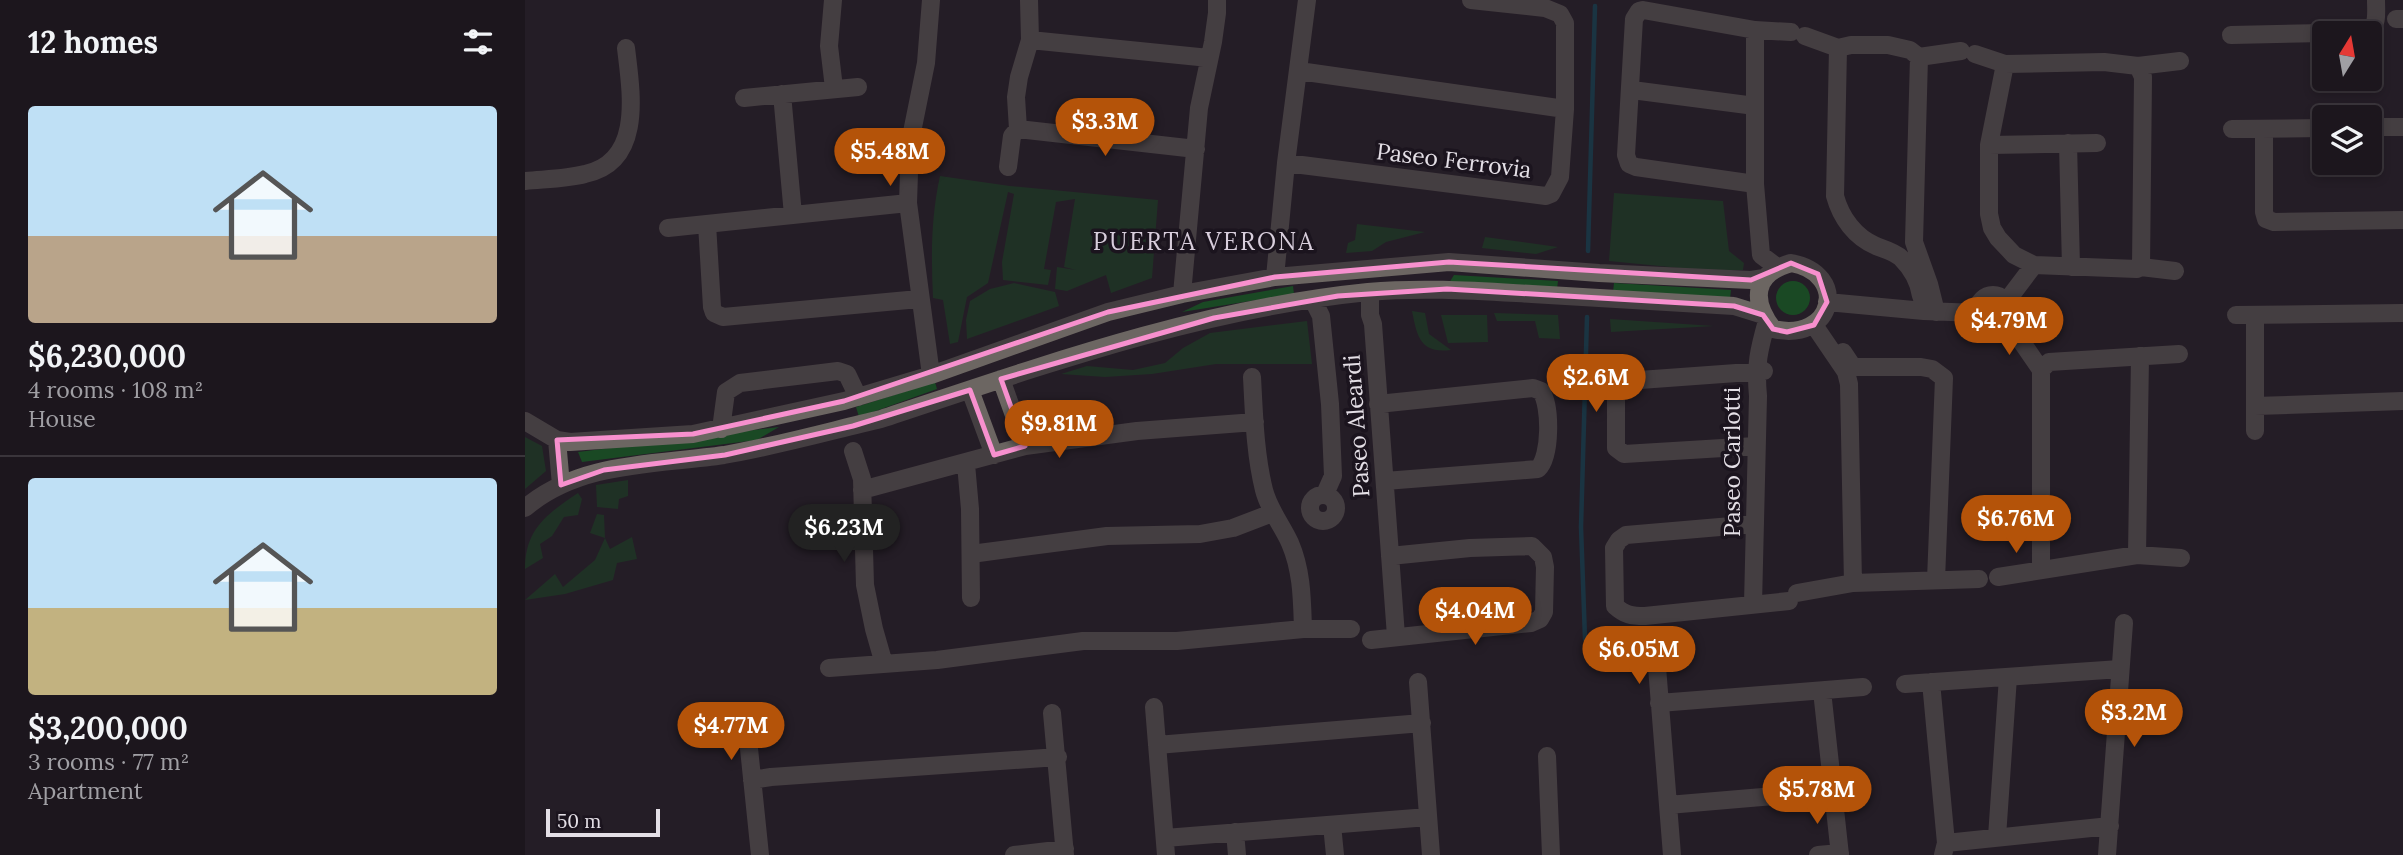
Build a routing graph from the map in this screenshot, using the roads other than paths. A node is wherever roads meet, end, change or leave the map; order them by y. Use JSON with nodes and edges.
{"nodes":[{"id":1,"x":833,"y":0,"type":"edge"},
{"id":2,"x":932,"y":0,"type":"edge"},
{"id":3,"x":1029,"y":0,"type":"edge"},
{"id":4,"x":1217,"y":0,"type":"edge"},
{"id":5,"x":1307,"y":0,"type":"edge"},
{"id":6,"x":1471,"y":0,"type":"edge"},
{"id":7,"x":2376,"y":0,"type":"edge"},
{"id":8,"x":2376,"y":21,"type":"edge"},
{"id":9,"x":1755,"y":30,"type":"junction"},
{"id":10,"x":2312,"y":33,"type":"edge"},
{"id":11,"x":2231,"y":35,"type":"dead end"},
{"id":12,"x":1030,"y":40,"type":"junction"},
{"id":13,"x":626,"y":48,"type":"dead end"},
{"id":14,"x":1838,"y":48,"type":"junction"},
{"id":15,"x":1919,"y":57,"type":"junction"},
{"id":16,"x":1209,"y":58,"type":"junction"},
{"id":17,"x":2180,"y":61,"type":"dead end"},
{"id":18,"x":2005,"y":64,"type":"junction"},
{"id":19,"x":2138,"y":66,"type":"junction"},
{"id":20,"x":1299,"y":71,"type":"junction"},
{"id":21,"x":834,"y":88,"type":"junction"},
{"id":22,"x":858,"y":88,"type":"dead end"},
{"id":23,"x":1632,"y":90,"type":"junction"},
{"id":24,"x":782,"y":94,"type":"junction"},
{"id":25,"x":744,"y":98,"type":"dead end"},
{"id":26,"x":1755,"y":106,"type":"junction"},
{"id":27,"x":1565,"y":109,"type":"junction"},
{"id":28,"x":2382,"y":127,"type":"edge"},
{"id":29,"x":2403,"y":127,"type":"edge"},
{"id":30,"x":2312,"y":128,"type":"edge"},
{"id":31,"x":1018,"y":129,"type":"junction"},
{"id":32,"x":2232,"y":129,"type":"dead end"},
{"id":33,"x":2264,"y":129,"type":"junction"},
{"id":34,"x":2068,"y":143,"type":"junction"},
{"id":35,"x":2097,"y":143,"type":"dead end"},
{"id":36,"x":1989,"y":145,"type":"junction"},
{"id":37,"x":1196,"y":149,"type":"junction"},
{"id":38,"x":1286,"y":163,"type":"junction"},
{"id":39,"x":1008,"y":167,"type":"dead end"},
{"id":40,"x":525,"y":181,"type":"edge"},
{"id":41,"x":1755,"y":184,"type":"junction"},
{"id":42,"x":908,"y":202,"type":"junction"},
{"id":43,"x":793,"y":215,"type":"junction"},
{"id":44,"x":2403,"y":220,"type":"edge"},
{"id":45,"x":707,"y":224,"type":"junction"},
{"id":46,"x":668,"y":228,"type":"dead end"},
{"id":47,"x":1914,"y":242,"type":"junction"},
{"id":48,"x":1900,"y":256,"type":"junction"},
{"id":49,"x":1448,"y":262,"type":"junction"},
{"id":50,"x":2029,"y":262,"type":"junction"},
{"id":51,"x":2071,"y":267,"type":"junction"},
{"id":52,"x":2141,"y":267,"type":"junction"},
{"id":53,"x":2175,"y":271,"type":"dead end"},
{"id":54,"x":1770,"y":273,"type":"junction"},
{"id":55,"x":1275,"y":277,"type":"junction"},
{"id":56,"x":1447,"y":289,"type":"junction"},
{"id":57,"x":1376,"y":292,"type":"junction"},
{"id":58,"x":1182,"y":294,"type":"junction"},
{"id":59,"x":919,"y":299,"type":"junction"},
{"id":60,"x":2002,"y":299,"type":"junction"},
{"id":61,"x":1313,"y":300,"type":"junction"},
{"id":62,"x":1930,"y":311,"type":"junction"},
{"id":63,"x":1108,"y":313,"type":"junction"},
{"id":64,"x":1978,"y":313,"type":"junction"},
{"id":65,"x":2403,"y":313,"type":"edge"},
{"id":66,"x":1821,"y":315,"type":"junction"},
{"id":67,"x":2236,"y":315,"type":"dead end"},
{"id":68,"x":2255,"y":315,"type":"junction"},
{"id":69,"x":1768,"y":322,"type":"junction"},
{"id":70,"x":2001,"y":323,"type":"junction"},
{"id":71,"x":1119,"y":341,"type":"junction"},
{"id":72,"x":2179,"y":354,"type":"dead end"},
{"id":73,"x":2140,"y":356,"type":"junction"},
{"id":74,"x":1849,"y":370,"type":"junction"},
{"id":75,"x":2041,"y":370,"type":"junction"},
{"id":76,"x":1760,"y":371,"type":"junction"},
{"id":77,"x":931,"y":375,"type":"junction"},
{"id":78,"x":1252,"y":377,"type":"dead end"},
{"id":79,"x":1000,"y":379,"type":"junction"},
{"id":80,"x":970,"y":390,"type":"junction"},
{"id":81,"x":851,"y":399,"type":"junction"},
{"id":82,"x":2403,"y":401,"type":"edge"},
{"id":83,"x":1383,"y":404,"type":"junction"},
{"id":84,"x":2255,"y":406,"type":"junction"},
{"id":85,"x":525,"y":421,"type":"edge"},
{"id":86,"x":1255,"y":422,"type":"junction"},
{"id":87,"x":853,"y":426,"type":"junction"},
{"id":88,"x":721,"y":429,"type":"junction"},
{"id":89,"x":2255,"y":431,"type":"dead end"},
{"id":90,"x":557,"y":440,"type":"junction"},
{"id":91,"x":1024,"y":446,"type":"junction"},
{"id":92,"x":1756,"y":446,"type":"junction"},
{"id":93,"x":853,"y":452,"type":"dead end"},
{"id":94,"x":994,"y":455,"type":"junction"},
{"id":95,"x":966,"y":464,"type":"junction"},
{"id":96,"x":1390,"y":481,"type":"junction"},
{"id":97,"x":561,"y":485,"type":"junction"},
{"id":98,"x":862,"y":490,"type":"junction"},
{"id":99,"x":1325,"y":494,"type":"dead end"},
{"id":100,"x":525,"y":508,"type":"edge"},
{"id":101,"x":1272,"y":513,"type":"junction"},
{"id":102,"x":1755,"y":524,"type":"junction"},
{"id":103,"x":971,"y":554,"type":"junction"},
{"id":104,"x":1394,"y":555,"type":"junction"},
{"id":105,"x":2137,"y":555,"type":"junction"},
{"id":106,"x":2181,"y":558,"type":"dead end"},
{"id":107,"x":2041,"y":570,"type":"junction"},
{"id":108,"x":1998,"y":577,"type":"dead end"},
{"id":109,"x":1979,"y":579,"type":"dead end"},
{"id":110,"x":1936,"y":580,"type":"junction"},
{"id":111,"x":1853,"y":583,"type":"junction"},
{"id":112,"x":971,"y":598,"type":"dead end"},
{"id":113,"x":1753,"y":604,"type":"junction"},
{"id":114,"x":2124,"y":623,"type":"dead end"},
{"id":115,"x":1303,"y":629,"type":"junction"},
{"id":116,"x":1351,"y":629,"type":"dead end"},
{"id":117,"x":1402,"y":635,"type":"junction"},
{"id":118,"x":1371,"y":640,"type":"dead end"},
{"id":119,"x":884,"y":664,"type":"junction"},
{"id":120,"x":1657,"y":667,"type":"dead end"},
{"id":121,"x":829,"y":668,"type":"dead end"},
{"id":122,"x":2120,"y":669,"type":"junction"},
{"id":123,"x":2008,"y":677,"type":"junction"},
{"id":124,"x":1418,"y":682,"type":"dead end"},
{"id":125,"x":1931,"y":682,"type":"junction"},
{"id":126,"x":1905,"y":684,"type":"dead end"},
{"id":127,"x":1863,"y":687,"type":"dead end"},
{"id":128,"x":1822,"y":691,"type":"junction"},
{"id":129,"x":1659,"y":703,"type":"junction"},
{"id":130,"x":1154,"y":707,"type":"dead end"},
{"id":131,"x":1052,"y":713,"type":"dead end"},
{"id":132,"x":1422,"y":723,"type":"junction"},
{"id":133,"x":748,"y":739,"type":"dead end"},
{"id":134,"x":1157,"y":745,"type":"junction"},
{"id":135,"x":1547,"y":756,"type":"dead end"},
{"id":136,"x":1058,"y":757,"type":"junction"},
{"id":137,"x":752,"y":780,"type":"junction"},
{"id":138,"x":1832,"y":791,"type":"junction"},
{"id":139,"x":1668,"y":805,"type":"junction"},
{"id":140,"x":1428,"y":817,"type":"junction"},
{"id":141,"x":1332,"y":825,"type":"junction"},
{"id":142,"x":2110,"y":826,"type":"junction"},
{"id":143,"x":1235,"y":832,"type":"junction"},
{"id":144,"x":1997,"y":838,"type":"junction"},
{"id":145,"x":1165,"y":846,"type":"edge"},
{"id":146,"x":1945,"y":849,"type":"edge"},
{"id":147,"x":1065,"y":852,"type":"edge"},
{"id":148,"x":1840,"y":854,"type":"edge"},
{"id":149,"x":759,"y":855,"type":"edge"},
{"id":150,"x":1014,"y":855,"type":"edge"},
{"id":151,"x":1237,"y":855,"type":"edge"},
{"id":152,"x":1335,"y":855,"type":"edge"},
{"id":153,"x":1431,"y":855,"type":"edge"},
{"id":154,"x":1551,"y":855,"type":"edge"},
{"id":155,"x":1672,"y":855,"type":"edge"},
{"id":156,"x":1818,"y":855,"type":"edge"},
{"id":157,"x":2107,"y":855,"type":"edge"}],
"edges":[{"from":1,"to":21,"type":"street"},
{"from":2,"to":42,"type":"street"},
{"from":3,"to":12,"type":"street"},
{"from":4,"to":16,"type":"street"},
{"from":5,"to":20,"type":"street"},
{"from":6,"to":27,"type":"street","name":"Paseo Ferrovia"},
{"from":7,"to":8,"type":"street"},
{"from":9,"to":14,"type":"street"},
{"from":9,"to":23,"type":"street"},
{"from":9,"to":26,"type":"street"},
{"from":10,"to":11,"type":"street"},
{"from":12,"to":16,"type":"street"},
{"from":12,"to":31,"type":"street"},
{"from":13,"to":40,"type":"street"},
{"from":14,"to":15,"type":"street"},
{"from":14,"to":48,"type":"street"},
{"from":15,"to":18,"type":"street"},
{"from":15,"to":47,"type":"street"},
{"from":16,"to":37,"type":"street"},
{"from":17,"to":19,"type":"street"},
{"from":18,"to":19,"type":"street"},
{"from":18,"to":36,"type":"street"},
{"from":19,"to":52,"type":"street"},
{"from":20,"to":27,"type":"street"},
{"from":20,"to":38,"type":"street"},
{"from":21,"to":22,"type":"street"},
{"from":21,"to":24,"type":"street"},
{"from":23,"to":26,"type":"street"},
{"from":23,"to":41,"type":"street"},
{"from":24,"to":25,"type":"street"},
{"from":24,"to":43,"type":"street"},
{"from":26,"to":41,"type":"street"},
{"from":27,"to":38,"type":"street","name":"Paseo Ferrovia"},
{"from":28,"to":29,"type":"street"},
{"from":30,"to":33,"type":"street"},
{"from":31,"to":37,"type":"street"},
{"from":31,"to":39,"type":"street"},
{"from":32,"to":33,"type":"street"},
{"from":33,"to":44,"type":"street"},
{"from":34,"to":35,"type":"street"},
{"from":34,"to":36,"type":"street"},
{"from":34,"to":51,"type":"street"},
{"from":36,"to":50,"type":"street"},
{"from":37,"to":58,"type":"street"},
{"from":38,"to":55,"type":"street"},
{"from":41,"to":54,"type":"street"},
{"from":42,"to":43,"type":"street"},
{"from":42,"to":59,"type":"street"},
{"from":43,"to":45,"type":"street"},
{"from":45,"to":46,"type":"street"},
{"from":45,"to":59,"type":"street"},
{"from":47,"to":48,"type":"street"},
{"from":47,"to":62,"type":"street"},
{"from":48,"to":62,"type":"street"},
{"from":49,"to":54,"type":"street"},
{"from":49,"to":55,"type":"street"},
{"from":49,"to":56,"type":"street"},
{"from":50,"to":51,"type":"street"},
{"from":50,"to":60,"type":"street"},
{"from":51,"to":52,"type":"street"},
{"from":52,"to":53,"type":"street"},
{"from":54,"to":66,"type":"street"},
{"from":54,"to":69,"type":"street"},
{"from":55,"to":58,"type":"street"},
{"from":56,"to":57,"type":"street"},
{"from":56,"to":69,"type":"street"},
{"from":57,"to":61,"type":"street"},
{"from":57,"to":83,"type":"street","name":"Paseo Aleardi"},
{"from":58,"to":63,"type":"street"},
{"from":59,"to":77,"type":"street"},
{"from":60,"to":64,"type":"street"},
{"from":60,"to":70,"type":"street"},
{"from":61,"to":71,"type":"street"},
{"from":61,"to":99,"type":"street"},
{"from":62,"to":64,"type":"street"},
{"from":62,"to":66,"type":"street"},
{"from":63,"to":71,"type":"street"},
{"from":63,"to":77,"type":"street"},
{"from":64,"to":70,"type":"street"},
{"from":65,"to":68,"type":"street"},
{"from":66,"to":69,"type":"street"},
{"from":66,"to":74,"type":"street"},
{"from":67,"to":68,"type":"street"},
{"from":68,"to":84,"type":"street"},
{"from":69,"to":76,"type":"street","name":"Paseo Carlotti"},
{"from":70,"to":75,"type":"street"},
{"from":71,"to":79,"type":"street"},
{"from":72,"to":73,"type":"street"},
{"from":73,"to":75,"type":"street"},
{"from":73,"to":105,"type":"street"},
{"from":74,"to":110,"type":"street"},
{"from":74,"to":111,"type":"street"},
{"from":75,"to":107,"type":"street"},
{"from":76,"to":92,"type":"street","name":"Paseo Carlotti"},
{"from":76,"to":92,"type":"street"},
{"from":77,"to":81,"type":"street"},
{"from":78,"to":86,"type":"street"},
{"from":79,"to":80,"type":"street"},
{"from":79,"to":91,"type":"street"},
{"from":80,"to":87,"type":"street"},
{"from":80,"to":94,"type":"street"},
{"from":81,"to":87,"type":"street"},
{"from":81,"to":88,"type":"street"},
{"from":81,"to":88,"type":"street"},
{"from":82,"to":84,"type":"street"},
{"from":83,"to":96,"type":"street","name":"Paseo Aleardi"},
{"from":83,"to":96,"type":"street"},
{"from":84,"to":89,"type":"street"},
{"from":85,"to":90,"type":"street"},
{"from":86,"to":91,"type":"street"},
{"from":86,"to":101,"type":"street"},
{"from":87,"to":97,"type":"street"},
{"from":88,"to":90,"type":"street"},
{"from":90,"to":97,"type":"street"},
{"from":91,"to":94,"type":"street"},
{"from":92,"to":102,"type":"street","name":"Paseo Carlotti"},
{"from":93,"to":98,"type":"street"},
{"from":94,"to":95,"type":"street"},
{"from":95,"to":98,"type":"street"},
{"from":95,"to":103,"type":"street"},
{"from":96,"to":104,"type":"street","name":"Paseo Aleardi"},
{"from":97,"to":100,"type":"street"},
{"from":98,"to":119,"type":"street"},
{"from":101,"to":103,"type":"street"},
{"from":101,"to":115,"type":"street"},
{"from":102,"to":113,"type":"street","name":"Paseo Carlotti"},
{"from":102,"to":113,"type":"street"},
{"from":103,"to":112,"type":"street"},
{"from":104,"to":117,"type":"street","name":"Paseo Aleardi"},
{"from":104,"to":117,"type":"street"},
{"from":105,"to":106,"type":"street"},
{"from":105,"to":107,"type":"street"},
{"from":107,"to":108,"type":"street"},
{"from":109,"to":110,"type":"street"},
{"from":110,"to":111,"type":"street"},
{"from":111,"to":113,"type":"street"},
{"from":114,"to":122,"type":"street"},
{"from":115,"to":116,"type":"street"},
{"from":115,"to":119,"type":"street"},
{"from":117,"to":118,"type":"street"},
{"from":119,"to":121,"type":"street"},
{"from":120,"to":129,"type":"street"},
{"from":122,"to":123,"type":"street"},
{"from":122,"to":142,"type":"street"},
{"from":123,"to":125,"type":"street"},
{"from":123,"to":144,"type":"street"},
{"from":124,"to":132,"type":"street"},
{"from":125,"to":126,"type":"street"},
{"from":125,"to":146,"type":"street"},
{"from":127,"to":128,"type":"street"},
{"from":128,"to":129,"type":"street"},
{"from":128,"to":138,"type":"street"},
{"from":129,"to":139,"type":"street"},
{"from":130,"to":134,"type":"street"},
{"from":131,"to":136,"type":"street"},
{"from":132,"to":134,"type":"street"},
{"from":132,"to":140,"type":"street"},
{"from":133,"to":137,"type":"street"},
{"from":134,"to":145,"type":"street"},
{"from":135,"to":154,"type":"street"},
{"from":136,"to":137,"type":"street"},
{"from":136,"to":147,"type":"street"},
{"from":137,"to":149,"type":"street"},
{"from":138,"to":139,"type":"street"},
{"from":138,"to":148,"type":"street"},
{"from":139,"to":155,"type":"street"},
{"from":140,"to":141,"type":"street"},
{"from":140,"to":153,"type":"street"},
{"from":141,"to":143,"type":"street"},
{"from":141,"to":152,"type":"street"},
{"from":142,"to":144,"type":"street"},
{"from":142,"to":157,"type":"street"},
{"from":143,"to":145,"type":"street"},
{"from":143,"to":151,"type":"street"},
{"from":144,"to":146,"type":"street"},
{"from":147,"to":150,"type":"street"},
{"from":148,"to":156,"type":"street"}]}
